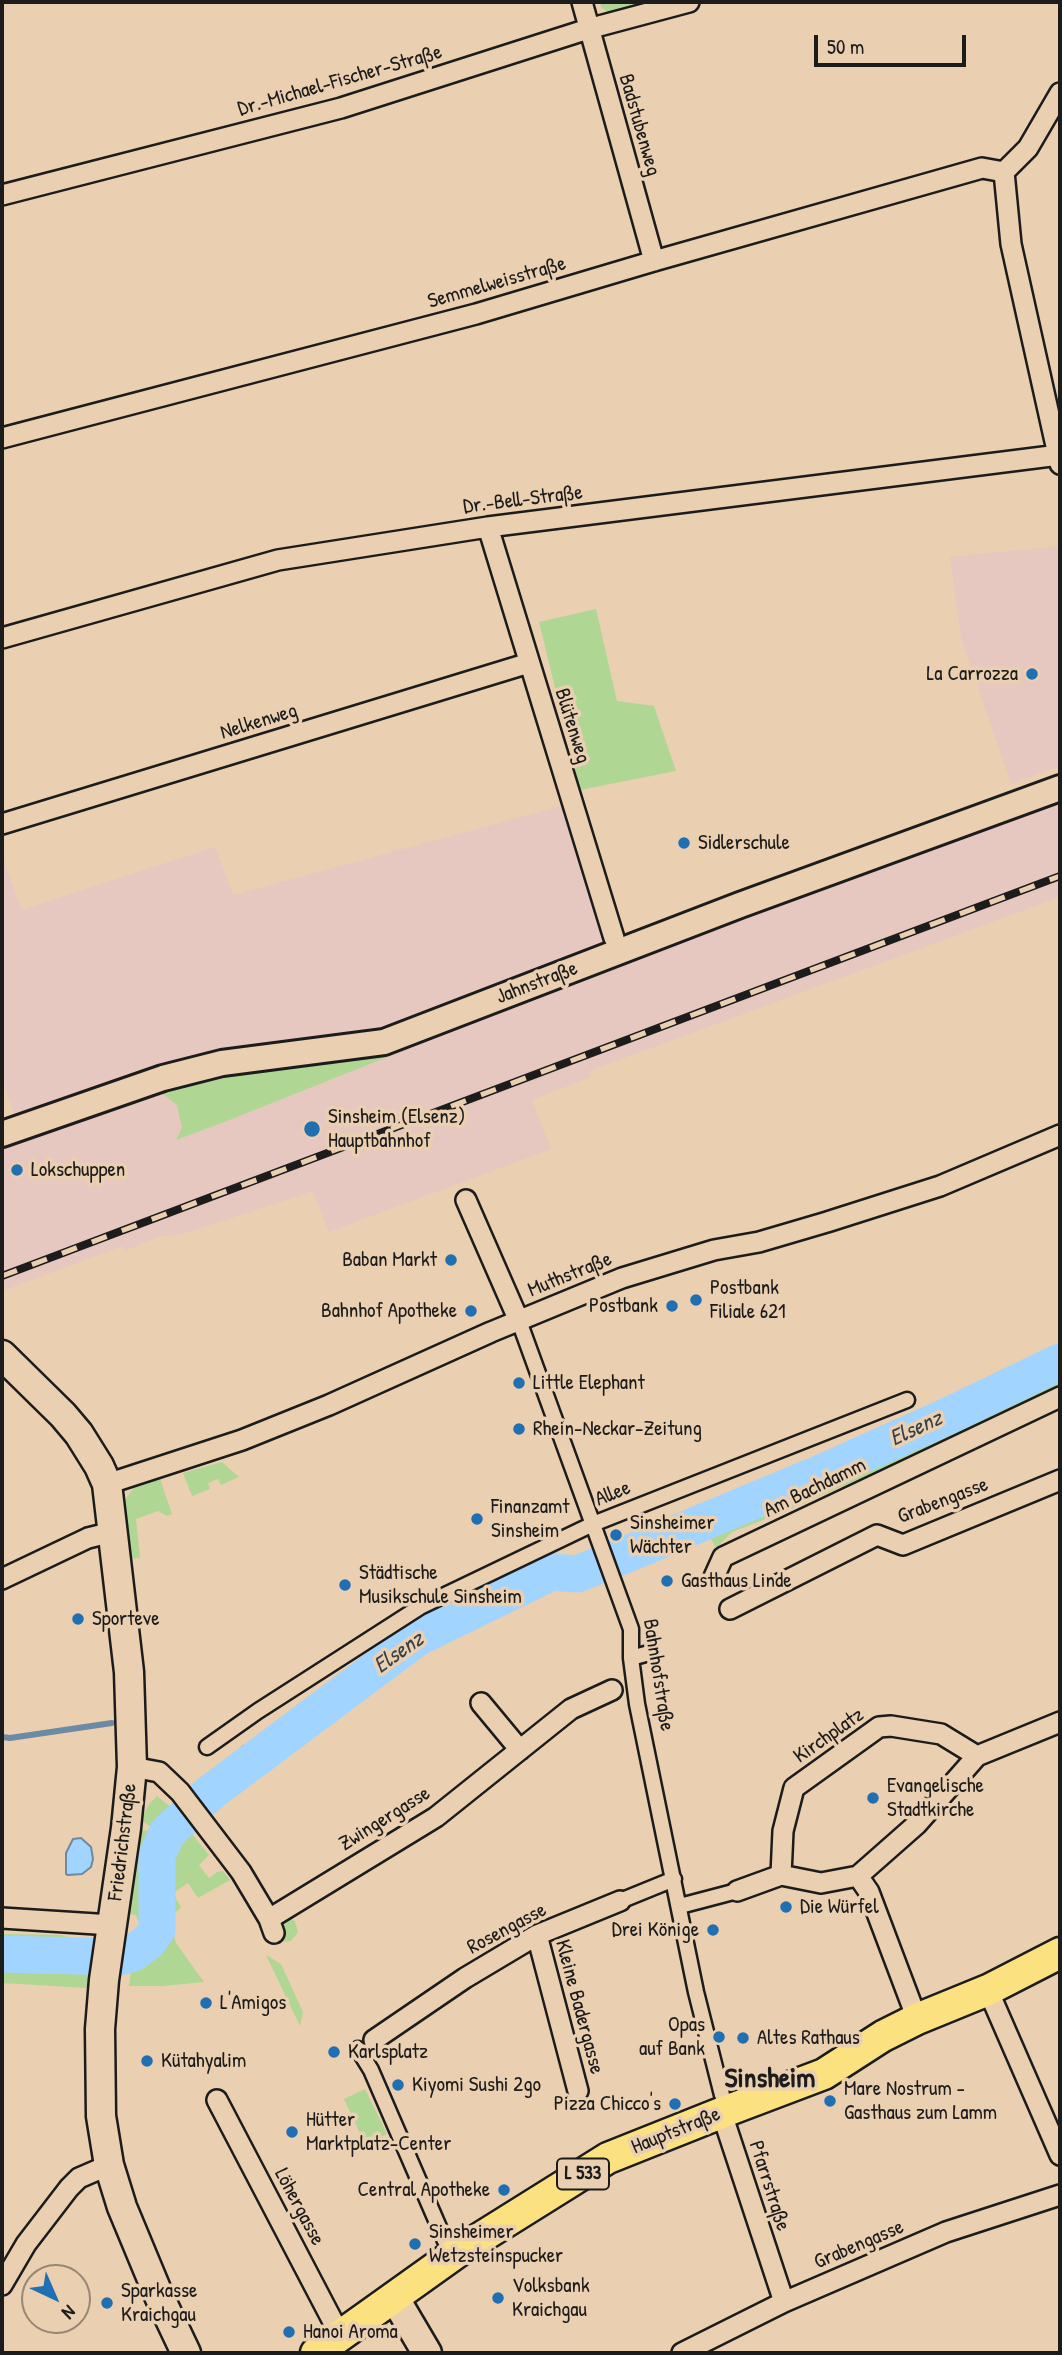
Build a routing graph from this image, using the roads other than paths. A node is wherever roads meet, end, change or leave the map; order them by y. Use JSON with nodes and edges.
{"nodes":[{"id":1,"x":582,"y":2,"type":"edge"},
{"id":2,"x":689,"y":2,"type":"edge"},
{"id":3,"x":588,"y":29,"type":"junction"},
{"id":4,"x":1060,"y":93,"type":"edge"},
{"id":5,"x":1004,"y":172,"type":"junction"},
{"id":6,"x":2,"y":195,"type":"edge"},
{"id":7,"x":654,"y":261,"type":"junction"},
{"id":8,"x":2,"y":438,"type":"edge"},
{"id":9,"x":1059,"y":460,"type":"edge"},
{"id":10,"x":488,"y":527,"type":"junction"},
{"id":11,"x":2,"y":638,"type":"edge"},
{"id":12,"x":529,"y":663,"type":"junction"},
{"id":13,"x":1060,"y":788,"type":"edge"},
{"id":14,"x":2,"y":824,"type":"edge"},
{"id":15,"x":614,"y":938,"type":"dead end"},
{"id":16,"x":2,"y":1134,"type":"edge"},
{"id":17,"x":1060,"y":1135,"type":"edge"},
{"id":18,"x":466,"y":1200,"type":"dead end"},
{"id":19,"x":519,"y":1321,"type":"junction"},
{"id":20,"x":2,"y":1354,"type":"edge"},
{"id":21,"x":1060,"y":1397,"type":"edge"},
{"id":22,"x":907,"y":1400,"type":"dead end"},
{"id":23,"x":1060,"y":1480,"type":"edge"},
{"id":24,"x":107,"y":1484,"type":"junction"},
{"id":25,"x":593,"y":1524,"type":"junction"},
{"id":26,"x":112,"y":1532,"type":"junction"},
{"id":27,"x":714,"y":1577,"type":"dead end"},
{"id":28,"x":2,"y":1579,"type":"edge"},
{"id":29,"x":730,"y":1609,"type":"dead end"},
{"id":30,"x":649,"y":1653,"type":"dead end"},
{"id":31,"x":631,"y":1658,"type":"junction"},
{"id":32,"x":636,"y":1681,"type":"junction"},
{"id":33,"x":612,"y":1690,"type":"joint"},
{"id":34,"x":481,"y":1703,"type":"dead end"},
{"id":35,"x":1060,"y":1722,"type":"edge"},
{"id":36,"x":207,"y":1746,"type":"dead end"},
{"id":37,"x":520,"y":1751,"type":"junction"},
{"id":38,"x":976,"y":1756,"type":"junction"},
{"id":39,"x":132,"y":1768,"type":"junction"},
{"id":40,"x":781,"y":1875,"type":"junction"},
{"id":41,"x":858,"y":1876,"type":"junction"},
{"id":42,"x":674,"y":1879,"type":"junction"},
{"id":43,"x":737,"y":1891,"type":"joint"},
{"id":44,"x":620,"y":1901,"type":"joint"},
{"id":45,"x":680,"y":1906,"type":"junction"},
{"id":46,"x":2,"y":1918,"type":"edge"},
{"id":47,"x":111,"y":1934,"type":"junction"},
{"id":48,"x":537,"y":1935,"type":"junction"},
{"id":49,"x":1060,"y":1953,"type":"edge"},
{"id":50,"x":988,"y":1990,"type":"junction"},
{"id":51,"x":917,"y":2019,"type":"junction"},
{"id":52,"x":366,"y":2045,"type":"joint"},
{"id":53,"x":578,"y":2091,"type":"dead end"},
{"id":54,"x":722,"y":2095,"type":"dead end"},
{"id":55,"x":217,"y":2100,"type":"dead end"},
{"id":56,"x":725,"y":2123,"type":"dead end"},
{"id":57,"x":1055,"y":2126,"type":"edge"},
{"id":58,"x":1060,"y":2155,"type":"edge"},
{"id":59,"x":109,"y":2165,"type":"junction"},
{"id":60,"x":1060,"y":2195,"type":"edge"},
{"id":61,"x":445,"y":2241,"type":"dead end"},
{"id":62,"x":2,"y":2285,"type":"edge"},
{"id":63,"x":394,"y":2297,"type":"junction"},
{"id":64,"x":784,"y":2302,"type":"junction"},
{"id":65,"x":340,"y":2335,"type":"junction"},
{"id":66,"x":185,"y":2352,"type":"edge"},
{"id":67,"x":316,"y":2353,"type":"edge"},
{"id":68,"x":427,"y":2353,"type":"edge"},
{"id":69,"x":682,"y":2353,"type":"edge"}],
"edges":[{"from":1,"to":3,"type":"street","name":"Badstubenweg"},
{"from":2,"to":3,"type":"street","name":"Dr.-Michael-Fischer-Straße"},
{"from":3,"to":6,"type":"street","name":"Dr.-Michael-Fischer-Straße"},
{"from":3,"to":7,"type":"street","name":"Badstubenweg"},
{"from":4,"to":5,"type":"street"},
{"from":5,"to":7,"type":"street","name":"Semmelweisstraße"},
{"from":5,"to":9,"type":"street"},
{"from":7,"to":8,"type":"street","name":"Semmelweisstraße"},
{"from":9,"to":10,"type":"street","name":"Dr.-Bell-Straße"},
{"from":10,"to":11,"type":"street","name":"Dr.-Bell-Straße"},
{"from":10,"to":12,"type":"street","name":"Blütenweg"},
{"from":12,"to":14,"type":"street","name":"Nelkenweg"},
{"from":12,"to":15,"type":"street","name":"Blütenweg"},
{"from":13,"to":16,"type":"street","name":"Jahnstraße"},
{"from":17,"to":19,"type":"street","name":"Muthstraße"},
{"from":18,"to":19,"type":"street","name":"Bahnhofstraße"},
{"from":19,"to":24,"type":"street","name":"Muthstraße"},
{"from":19,"to":25,"type":"street","name":"Bahnhofstraße"},
{"from":20,"to":24,"type":"main road","name":"Friedrichstraße"},
{"from":21,"to":27,"type":"street","name":"Am Bachdamm"},
{"from":22,"to":25,"type":"street","name":"Allee"},
{"from":23,"to":29,"type":"street","name":"Grabengasse"},
{"from":24,"to":26,"type":"main road","name":"Friedrichstraße"},
{"from":25,"to":31,"type":"street","name":"Bahnhofstraße"},
{"from":25,"to":36,"type":"street","name":"Allee"},
{"from":26,"to":28,"type":"street"},
{"from":26,"to":39,"type":"main road","name":"Friedrichstraße"},
{"from":30,"to":31,"type":"street"},
{"from":31,"to":32,"type":"street","name":"Bahnhofstraße"},
{"from":32,"to":33,"type":"street","name":"Zwingergasse"},
{"from":32,"to":42,"type":"street","name":"Bahnhofstraße"},
{"from":33,"to":37,"type":"street","name":"Zwingergasse"},
{"from":34,"to":37,"type":"street"},
{"from":35,"to":38,"type":"street"},
{"from":37,"to":39,"type":"street","name":"Zwingergasse"},
{"from":38,"to":40,"type":"street","name":"Kirchplatz"},
{"from":38,"to":41,"type":"street"},
{"from":39,"to":47,"type":"main road","name":"Friedrichstraße"},
{"from":40,"to":41,"type":"street"},
{"from":40,"to":43,"type":"street"},
{"from":41,"to":51,"type":"street"},
{"from":42,"to":44,"type":"street","name":"Rosengasse"},
{"from":42,"to":45,"type":"street","name":"Bahnhofstraße"},
{"from":43,"to":45,"type":"street"},
{"from":44,"to":48,"type":"street","name":"Rosengasse"},
{"from":45,"to":54,"type":"street","name":"Bahnhofstraße"},
{"from":46,"to":47,"type":"street"},
{"from":47,"to":59,"type":"main road","name":"Friedrichstraße"},
{"from":48,"to":52,"type":"street","name":"Rosengasse"},
{"from":48,"to":53,"type":"street","name":"Kleine Badergasse"},
{"from":49,"to":50,"type":"main road","name":"Hauptstraße","number":"L 533"},
{"from":50,"to":51,"type":"main road","name":"Hauptstraße","number":"L 533"},
{"from":50,"to":57,"type":"street"},
{"from":51,"to":63,"type":"main road","name":"Hauptstraße","number":"L 533"},
{"from":52,"to":61,"type":"street"},
{"from":55,"to":65,"type":"street","name":"Löhergasse"},
{"from":56,"to":64,"type":"street","name":"Pfarrstraße"},
{"from":57,"to":58,"type":"street"},
{"from":59,"to":62,"type":"street"},
{"from":59,"to":66,"type":"main road","name":"Friedrichstraße"},
{"from":60,"to":64,"type":"street","name":"Grabengasse"},
{"from":63,"to":65,"type":"main road","name":"Hauptstraße","number":"L 533"},
{"from":63,"to":68,"type":"main road"},
{"from":64,"to":69,"type":"street","name":"Grabengasse"},
{"from":65,"to":67,"type":"main road","name":"Hauptstraße","number":"L 533"}]}
